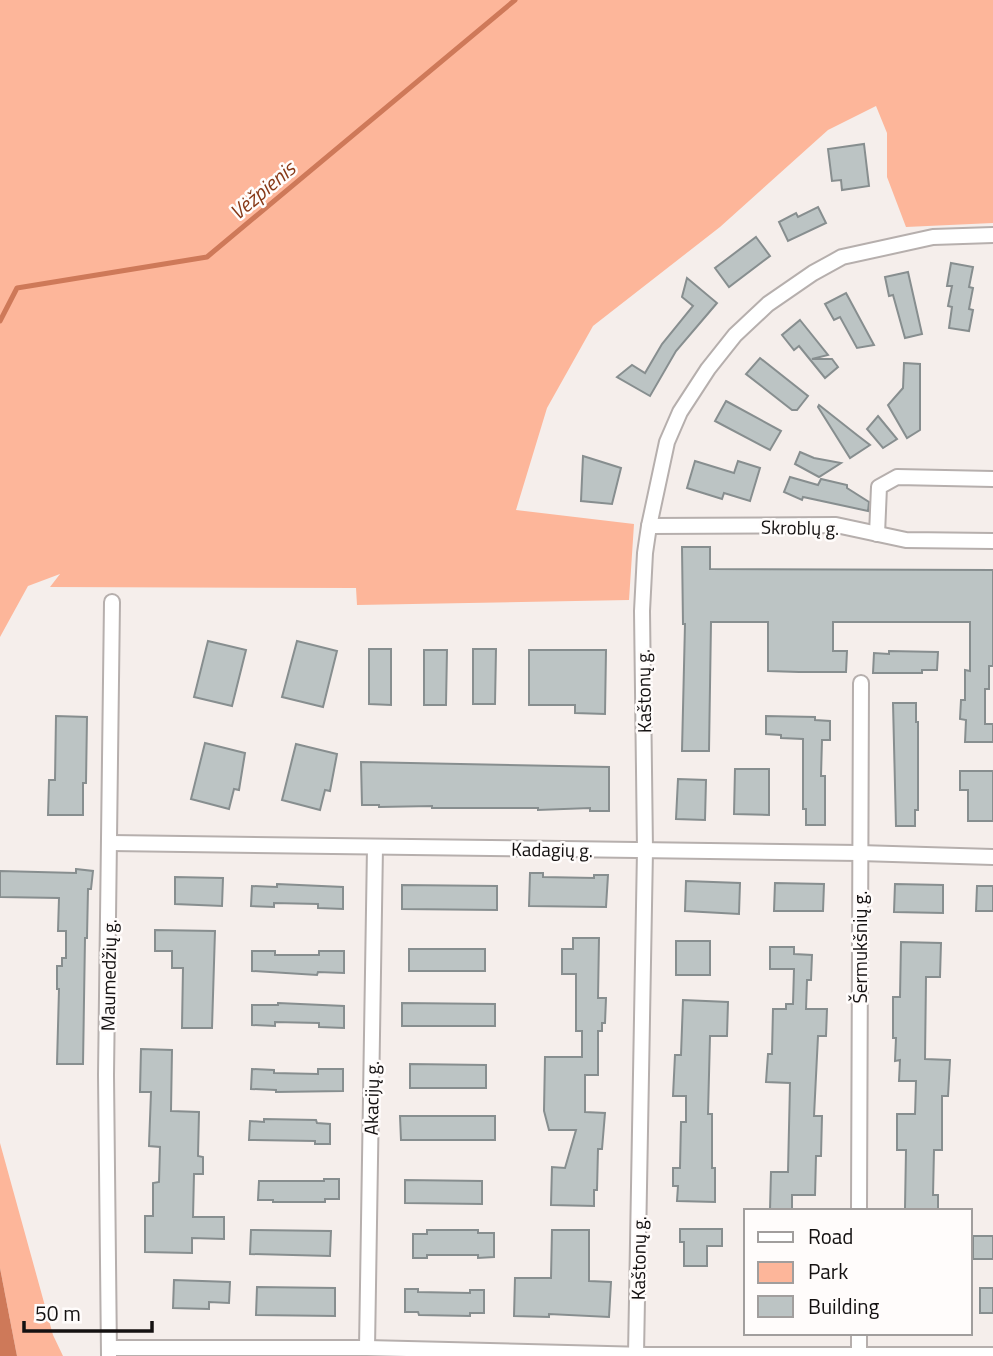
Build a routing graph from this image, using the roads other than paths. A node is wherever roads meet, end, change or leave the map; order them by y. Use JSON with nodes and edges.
{"nodes":[{"id":1,"x":993,"y":235,"type":"edge"},
{"id":2,"x":993,"y":479,"type":"edge"},
{"id":3,"x":649,"y":526,"type":"junction"},
{"id":4,"x":877,"y":534,"type":"junction"},
{"id":5,"x":993,"y":541,"type":"edge"},
{"id":6,"x":112,"y":602,"type":"dead end"},
{"id":7,"x":860,"y":683,"type":"dead end"},
{"id":8,"x":111,"y":843,"type":"junction"},
{"id":9,"x":375,"y":847,"type":"junction"},
{"id":10,"x":645,"y":850,"type":"junction"},
{"id":11,"x":859,"y":853,"type":"junction"},
{"id":12,"x":993,"y":857,"type":"edge"},
{"id":13,"x":859,"y":1209,"type":"edge"},
{"id":14,"x":859,"y":1335,"type":"edge"},
{"id":15,"x":367,"y":1348,"type":"junction"},
{"id":16,"x":109,"y":1352,"type":"edge"},
{"id":17,"x":993,"y":1354,"type":"edge"},
{"id":18,"x":636,"y":1355,"type":"edge"},
{"id":19,"x":859,"y":1355,"type":"edge"}],
"edges":[{"from":1,"to":3,"type":"street","name":"Kaštonų g."},
{"from":2,"to":4,"type":"street"},
{"from":3,"to":4,"type":"street","name":"Skroblų g."},
{"from":3,"to":10,"type":"street","name":"Kaštonų g."},
{"from":4,"to":5,"type":"street","name":"Skroblų g."},
{"from":6,"to":8,"type":"street","name":"Maumedžių g."},
{"from":7,"to":11,"type":"street","name":"Šermukšnių g."},
{"from":8,"to":9,"type":"street","name":"Kadagių g."},
{"from":8,"to":16,"type":"street","name":"Maumedžių g."},
{"from":9,"to":10,"type":"street","name":"Kadagių g."},
{"from":9,"to":15,"type":"street","name":"Akacijų g."},
{"from":10,"to":11,"type":"street","name":"Kadagių g."},
{"from":10,"to":18,"type":"street","name":"Kaštonų g."},
{"from":11,"to":12,"type":"street","name":"Kadagių g."},
{"from":11,"to":13,"type":"street","name":"Šermukšnių g."},
{"from":14,"to":19,"type":"street"},
{"from":15,"to":16,"type":"street"},
{"from":15,"to":18,"type":"street"},
{"from":17,"to":19,"type":"street"},
{"from":18,"to":19,"type":"street"}]}
